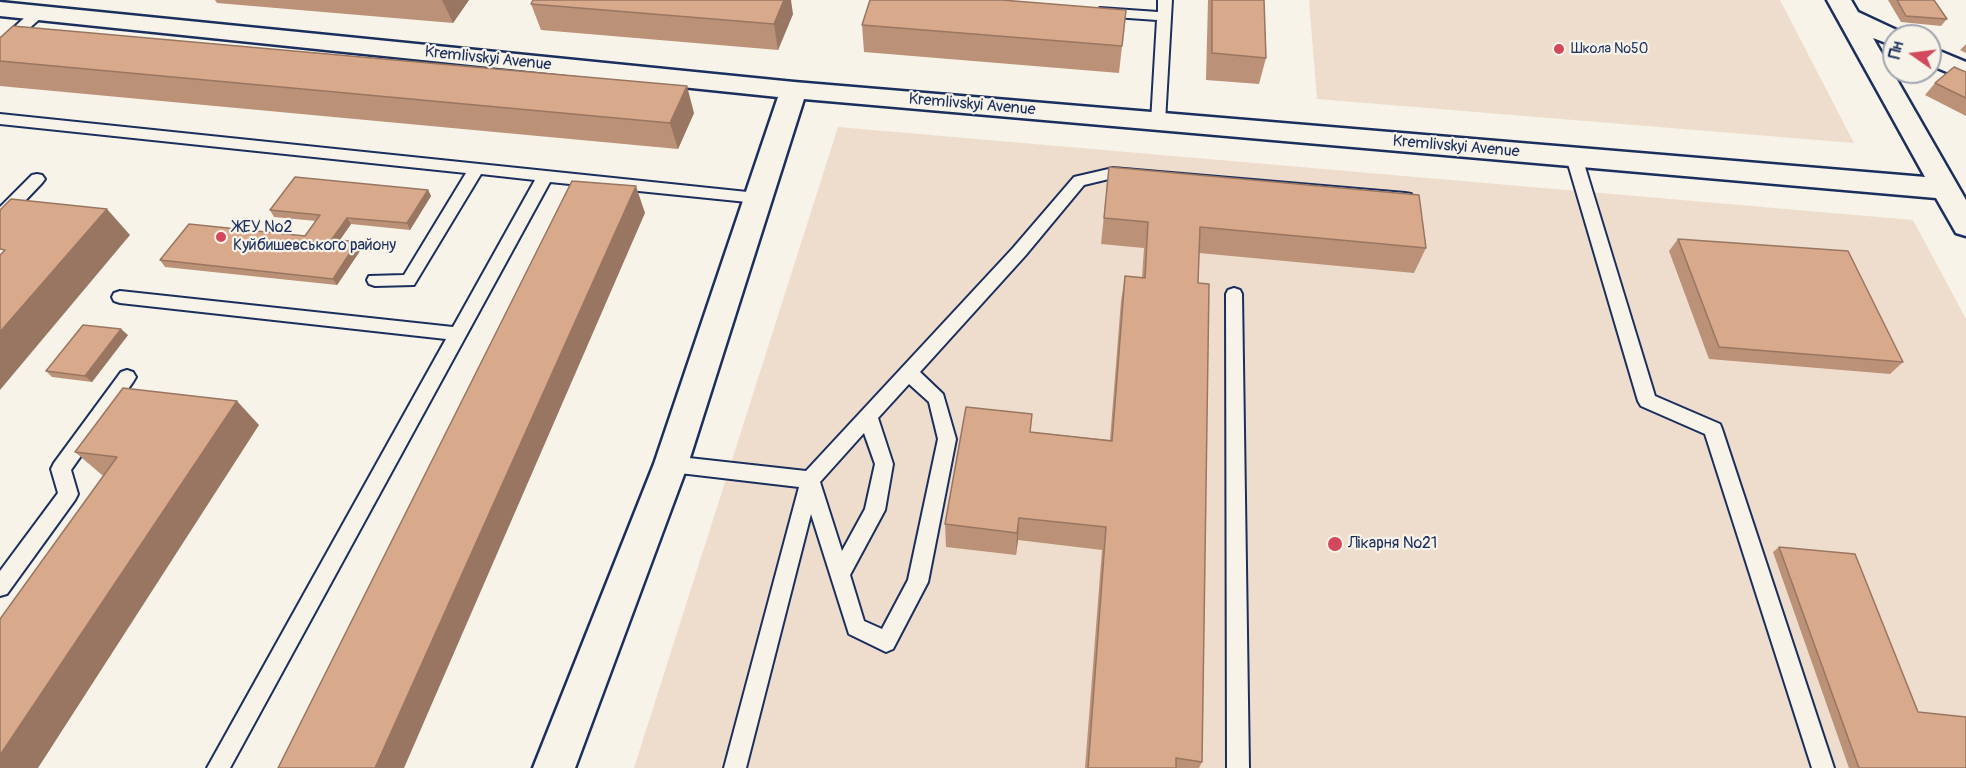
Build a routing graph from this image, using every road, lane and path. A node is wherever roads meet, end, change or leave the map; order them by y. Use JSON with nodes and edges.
{"nodes":[{"id":1,"x":1165,"y":0,"type":"edge"},
{"id":2,"x":1844,"y":8,"type":"edge"},
{"id":3,"x":0,"y":9,"type":"edge"},
{"id":4,"x":1082,"y":11,"type":"edge"},
{"id":5,"x":38,"y":13,"type":"junction"},
{"id":6,"x":1164,"y":17,"type":"junction"},
{"id":7,"x":1882,"y":31,"type":"edge"},
{"id":8,"x":0,"y":47,"type":"edge"},
{"id":9,"x":1942,"y":61,"type":"edge"},
{"id":10,"x":1966,"y":72,"type":"edge"},
{"id":11,"x":794,"y":90,"type":"junction"},
{"id":12,"x":0,"y":119,"type":"edge"},
{"id":13,"x":1158,"y":122,"type":"junction"},
{"id":14,"x":1574,"y":157,"type":"junction"},
{"id":15,"x":477,"y":168,"type":"junction"},
{"id":16,"x":546,"y":176,"type":"junction"},
{"id":17,"x":37,"y":179,"type":"dead end"},
{"id":18,"x":1945,"y":189,"type":"junction"},
{"id":19,"x":757,"y":198,"type":"junction"},
{"id":20,"x":1405,"y":198,"type":"edge"},
{"id":21,"x":0,"y":217,"type":"edge"},
{"id":22,"x":1966,"y":226,"type":"edge"},
{"id":23,"x":375,"y":280,"type":"dead end"},
{"id":24,"x":1234,"y":294,"type":"dead end"},
{"id":25,"x":120,"y":297,"type":"dead end"},
{"id":26,"x":458,"y":334,"type":"junction"},
{"id":27,"x":909,"y":372,"type":"junction"},
{"id":28,"x":128,"y":377,"type":"dead end"},
{"id":29,"x":868,"y":416,"type":"junction"},
{"id":30,"x":672,"y":464,"type":"junction"},
{"id":31,"x":810,"y":480,"type":"junction"},
{"id":32,"x":840,"y":574,"type":"junction"},
{"id":33,"x":0,"y":587,"type":"edge"},
{"id":34,"x":218,"y":768,"type":"edge"},
{"id":35,"x":554,"y":768,"type":"edge"},
{"id":36,"x":735,"y":768,"type":"edge"},
{"id":37,"x":1238,"y":768,"type":"edge"},
{"id":38,"x":1823,"y":768,"type":"edge"}],
"edges":[{"from":1,"to":6,"type":"lane"},
{"from":2,"to":7,"type":"street"},
{"from":2,"to":18,"type":"street"},
{"from":3,"to":5,"type":"street","name":"Kremlivskyi Avenue"},
{"from":4,"to":6,"type":"lane"},
{"from":5,"to":8,"type":"lane"},
{"from":5,"to":11,"type":"street","name":"Kremlivskyi Avenue"},
{"from":6,"to":13,"type":"lane"},
{"from":9,"to":10,"type":"street"},
{"from":11,"to":13,"type":"street","name":"Kremlivskyi Avenue"},
{"from":11,"to":19,"type":"street"},
{"from":12,"to":15,"type":"lane"},
{"from":13,"to":14,"type":"street","name":"Kremlivskyi Avenue"},
{"from":14,"to":18,"type":"street","name":"Kremlivskyi Avenue"},
{"from":14,"to":38,"type":"lane"},
{"from":15,"to":16,"type":"lane"},
{"from":15,"to":23,"type":"lane"},
{"from":16,"to":19,"type":"lane"},
{"from":16,"to":26,"type":"lane"},
{"from":17,"to":21,"type":"lane"},
{"from":18,"to":22,"type":"street"},
{"from":19,"to":30,"type":"street"},
{"from":20,"to":27,"type":"lane"},
{"from":24,"to":37,"type":"lane"},
{"from":25,"to":26,"type":"lane"},
{"from":26,"to":34,"type":"lane"},
{"from":27,"to":29,"type":"lane"},
{"from":27,"to":32,"type":"lane"},
{"from":28,"to":33,"type":"lane"},
{"from":29,"to":31,"type":"lane"},
{"from":29,"to":32,"type":"lane"},
{"from":30,"to":31,"type":"lane"},
{"from":30,"to":35,"type":"street"},
{"from":31,"to":32,"type":"lane"},
{"from":31,"to":36,"type":"lane"}]}
